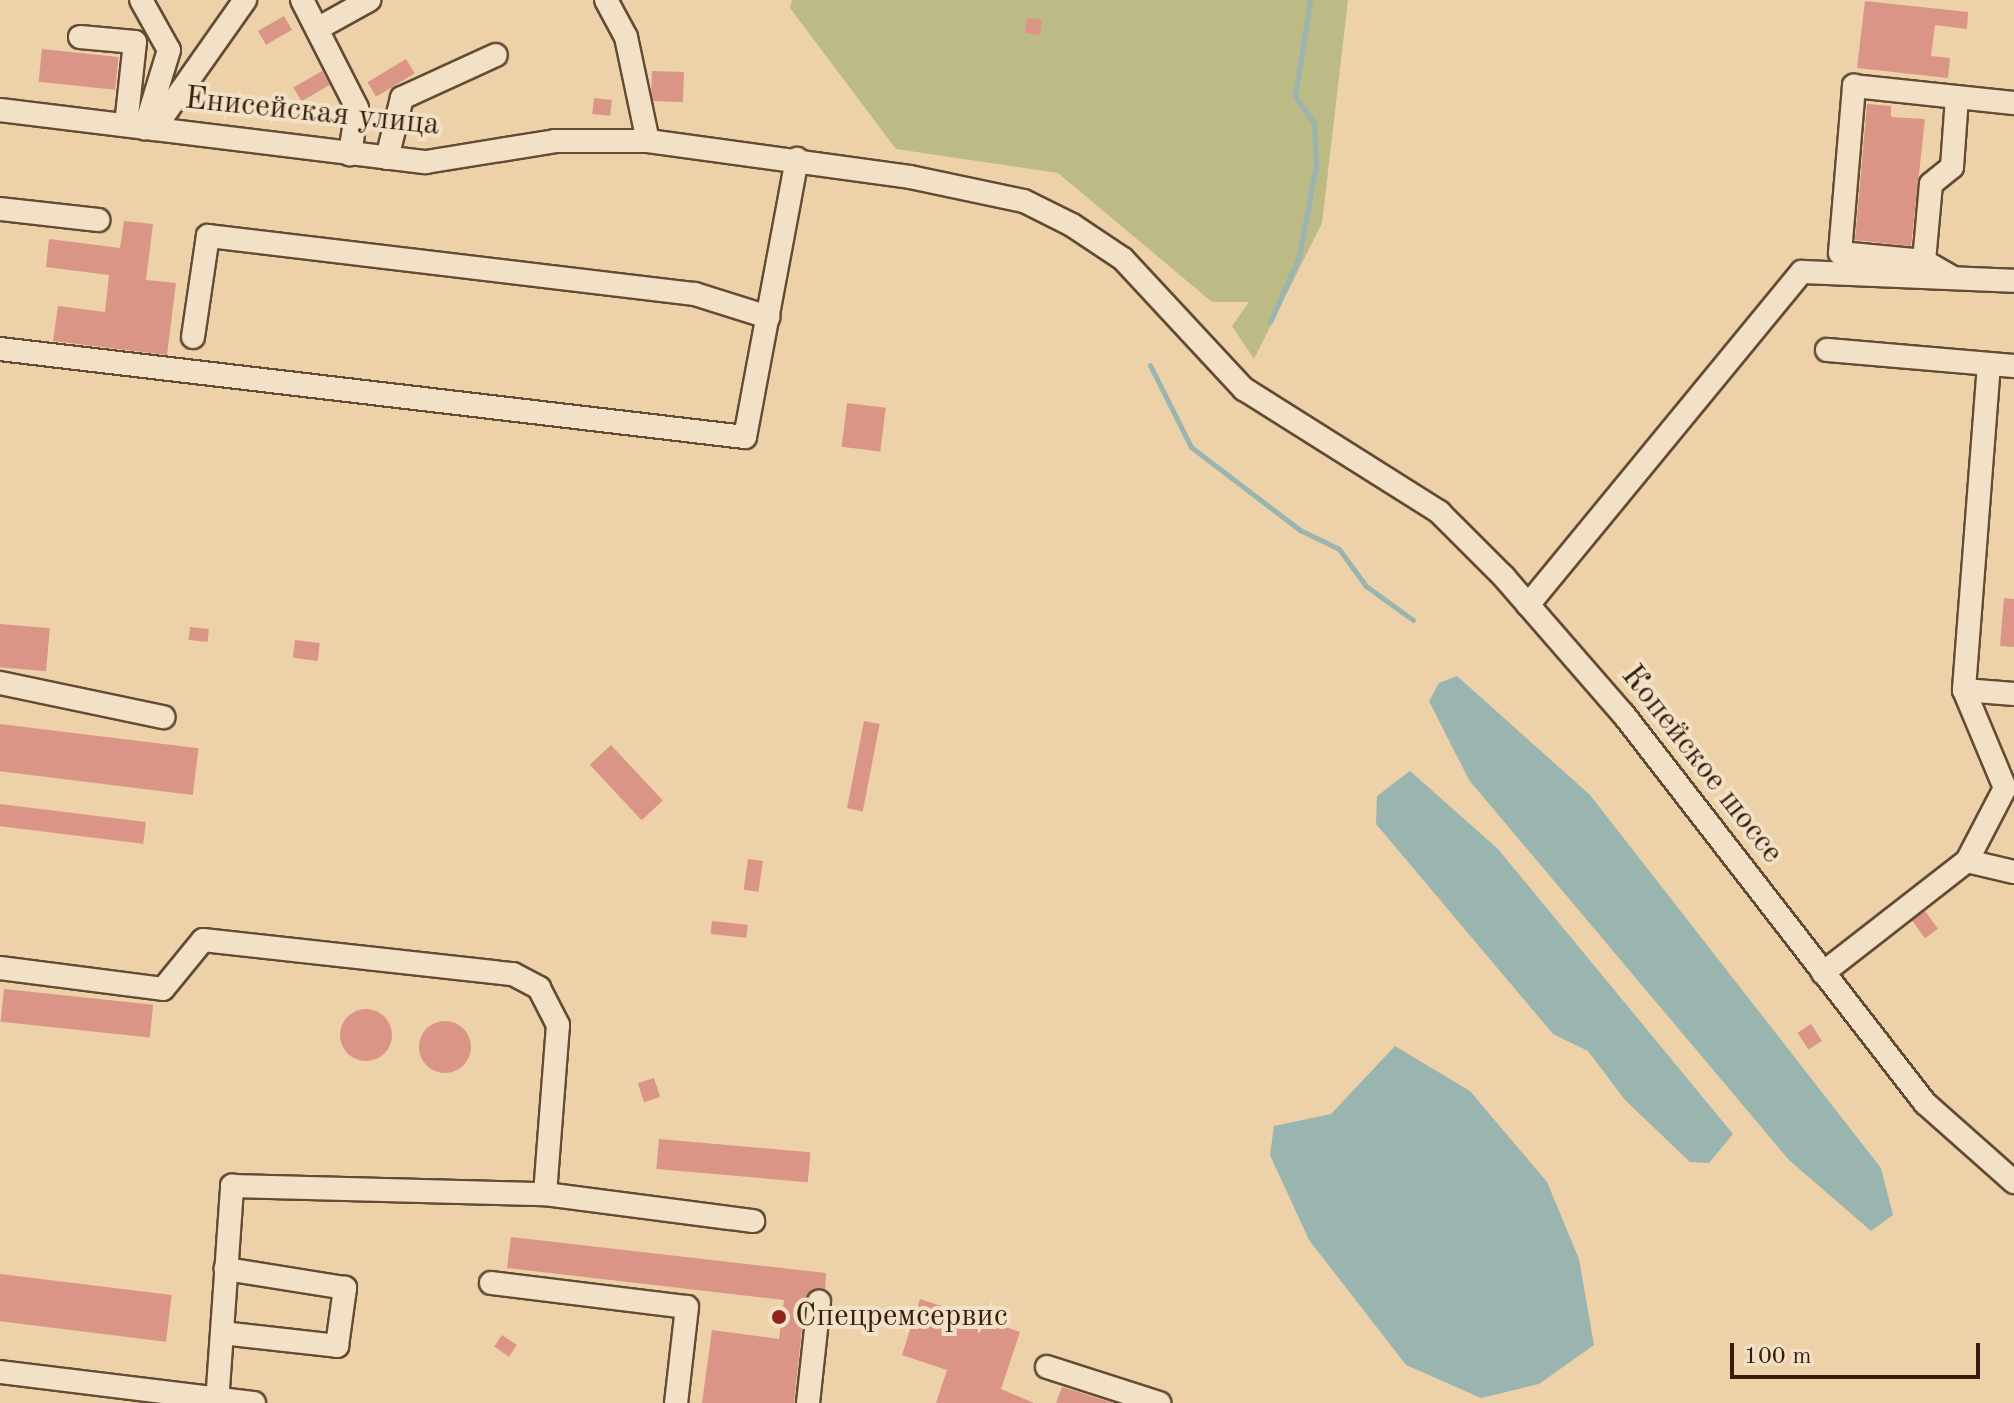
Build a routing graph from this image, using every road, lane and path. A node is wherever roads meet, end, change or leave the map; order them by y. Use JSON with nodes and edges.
{"nodes":[{"id":1,"x":141,"y":0,"type":"edge"},
{"id":2,"x":245,"y":0,"type":"edge"},
{"id":3,"x":302,"y":0,"type":"edge"},
{"id":4,"x":369,"y":0,"type":"edge"},
{"id":5,"x":606,"y":0,"type":"edge"},
{"id":6,"x":317,"y":29,"type":"junction"},
{"id":7,"x":80,"y":37,"type":"dead end"},
{"id":8,"x":496,"y":55,"type":"dead end"},
{"id":9,"x":1957,"y":97,"type":"junction"},
{"id":10,"x":2014,"y":103,"type":"edge"},
{"id":11,"x":0,"y":110,"type":"edge"},
{"id":12,"x":142,"y":127,"type":"junction"},
{"id":13,"x":648,"y":141,"type":"junction"},
{"id":14,"x":350,"y":154,"type":"junction"},
{"id":15,"x":387,"y":158,"type":"junction"},
{"id":16,"x":797,"y":159,"type":"junction"},
{"id":17,"x":856,"y":168,"type":"joint"},
{"id":18,"x":0,"y":209,"type":"edge"},
{"id":19,"x":98,"y":220,"type":"dead end"},
{"id":20,"x":1924,"y":261,"type":"junction"},
{"id":21,"x":1957,"y":279,"type":"junction"},
{"id":22,"x":2014,"y":281,"type":"edge"},
{"id":23,"x":768,"y":317,"type":"junction"},
{"id":24,"x":193,"y":337,"type":"dead end"},
{"id":25,"x":0,"y":349,"type":"edge"},
{"id":26,"x":1827,"y":350,"type":"dead end"},
{"id":27,"x":1989,"y":364,"type":"junction"},
{"id":28,"x":2014,"y":366,"type":"edge"},
{"id":29,"x":1528,"y":605,"type":"junction"},
{"id":30,"x":0,"y":683,"type":"edge"},
{"id":31,"x":1964,"y":690,"type":"junction"},
{"id":32,"x":2014,"y":694,"type":"edge"},
{"id":33,"x":163,"y":717,"type":"dead end"},
{"id":34,"x":1967,"y":861,"type":"junction"},
{"id":35,"x":2014,"y":872,"type":"edge"},
{"id":36,"x":0,"y":968,"type":"edge"},
{"id":37,"x":1823,"y":973,"type":"junction"},
{"id":38,"x":2014,"y":1182,"type":"edge"},
{"id":39,"x":545,"y":1194,"type":"junction"},
{"id":40,"x":753,"y":1221,"type":"dead end"},
{"id":41,"x":226,"y":1269,"type":"junction"},
{"id":42,"x":491,"y":1283,"type":"dead end"},
{"id":43,"x":819,"y":1302,"type":"dead end"},
{"id":44,"x":222,"y":1333,"type":"junction"},
{"id":45,"x":1047,"y":1367,"type":"dead end"},
{"id":46,"x":0,"y":1372,"type":"edge"},
{"id":47,"x":217,"y":1400,"type":"edge"},
{"id":48,"x":254,"y":1403,"type":"edge"},
{"id":49,"x":676,"y":1403,"type":"edge"},
{"id":50,"x":808,"y":1403,"type":"edge"},
{"id":51,"x":1159,"y":1403,"type":"edge"}],
"edges":[{"from":1,"to":12,"type":"street"},
{"from":2,"to":12,"type":"street"},
{"from":3,"to":6,"type":"street"},
{"from":4,"to":6,"type":"street"},
{"from":5,"to":13,"type":"street"},
{"from":6,"to":14,"type":"street"},
{"from":7,"to":12,"type":"street"},
{"from":8,"to":15,"type":"street"},
{"from":9,"to":10,"type":"street"},
{"from":9,"to":20,"type":"street"},
{"from":9,"to":20,"type":"street"},
{"from":11,"to":12,"type":"street","name":"Енисейская улица"},
{"from":12,"to":14,"type":"street","name":"Енисейская улица"},
{"from":13,"to":15,"type":"street","name":"Енисейская улица"},
{"from":13,"to":16,"type":"street","name":"Енисейская улица"},
{"from":14,"to":15,"type":"street","name":"Енисейская улица"},
{"from":16,"to":17,"type":"street","name":"Енисейская улица"},
{"from":16,"to":23,"type":"street"},
{"from":17,"to":29,"type":"street","name":"Копейское шоссе"},
{"from":18,"to":19,"type":"street"},
{"from":20,"to":21,"type":"street"},
{"from":21,"to":22,"type":"street"},
{"from":21,"to":29,"type":"street"},
{"from":23,"to":24,"type":"street"},
{"from":23,"to":25,"type":"street"},
{"from":26,"to":27,"type":"street"},
{"from":27,"to":28,"type":"street"},
{"from":27,"to":31,"type":"street"},
{"from":29,"to":37,"type":"street","name":"Копейское шоссе"},
{"from":30,"to":33,"type":"street"},
{"from":31,"to":32,"type":"street"},
{"from":31,"to":34,"type":"street"},
{"from":34,"to":35,"type":"street"},
{"from":34,"to":37,"type":"street"},
{"from":36,"to":39,"type":"street"},
{"from":37,"to":38,"type":"street","name":"Копейское шоссе"},
{"from":39,"to":40,"type":"street"},
{"from":39,"to":41,"type":"street"},
{"from":41,"to":44,"type":"street"},
{"from":41,"to":44,"type":"street"},
{"from":42,"to":49,"type":"street"},
{"from":43,"to":50,"type":"street"},
{"from":44,"to":47,"type":"street"},
{"from":45,"to":51,"type":"street"},
{"from":46,"to":47,"type":"street"},
{"from":47,"to":48,"type":"street"}]}
